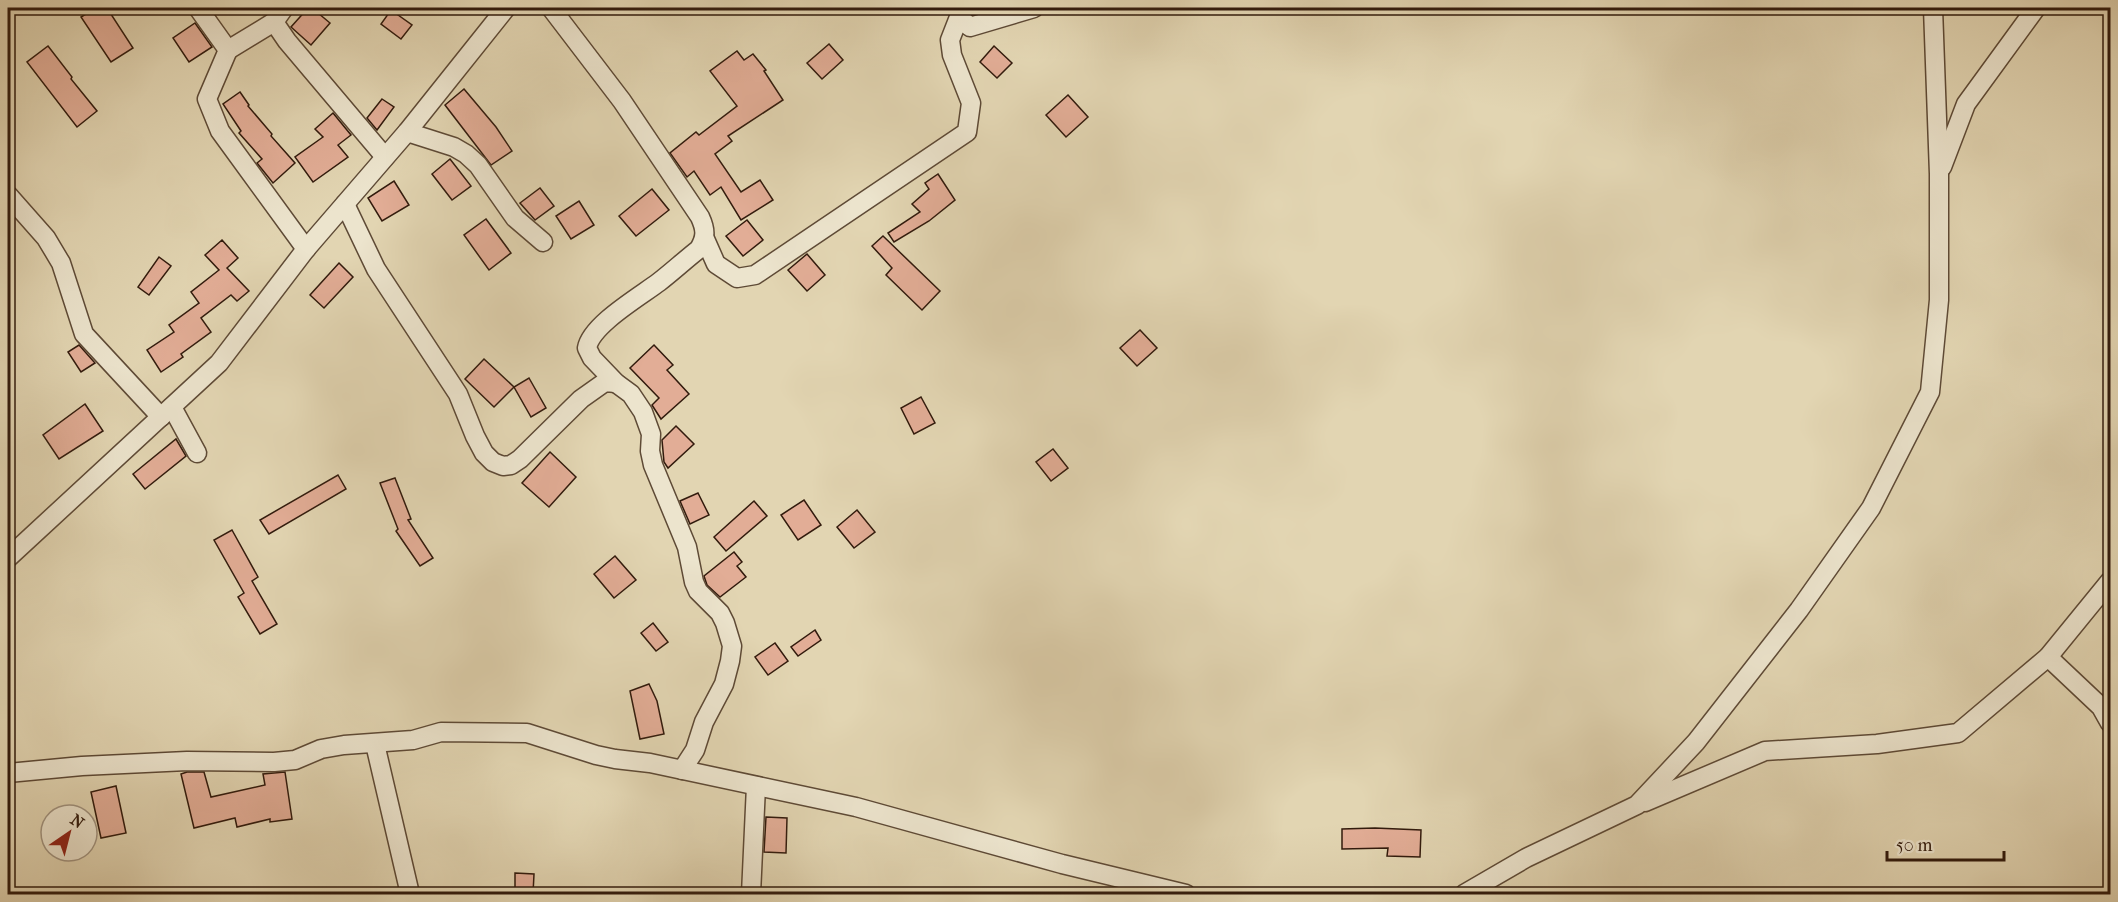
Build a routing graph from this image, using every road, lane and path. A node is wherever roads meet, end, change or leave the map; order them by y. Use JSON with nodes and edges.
{"nodes":[{"id":1,"x":198,"y":8,"type":"edge"},
{"id":2,"x":506,"y":8,"type":"edge"},
{"id":3,"x":551,"y":8,"type":"edge"},
{"id":4,"x":1034,"y":8,"type":"edge"},
{"id":5,"x":1933,"y":8,"type":"edge"},
{"id":6,"x":2036,"y":8,"type":"edge"},
{"id":7,"x":279,"y":15,"type":"edge"},
{"id":8,"x":228,"y":50,"type":"junction"},
{"id":9,"x":406,"y":132,"type":"junction"},
{"id":10,"x":385,"y":157,"type":"junction"},
{"id":11,"x":1939,"y":174,"type":"junction"},
{"id":12,"x":8,"y":195,"type":"edge"},
{"id":13,"x":345,"y":204,"type":"junction"},
{"id":14,"x":705,"y":239,"type":"junction"},
{"id":15,"x":543,"y":242,"type":"dead end"},
{"id":16,"x":306,"y":249,"type":"junction"},
{"id":17,"x":616,"y":382,"type":"junction"},
{"id":18,"x":166,"y":412,"type":"junction"},
{"id":19,"x":197,"y":453,"type":"dead end"},
{"id":20,"x":8,"y":558,"type":"edge"},
{"id":21,"x":2110,"y":581,"type":"edge"},
{"id":22,"x":2048,"y":657,"type":"junction"},
{"id":23,"x":2110,"y":723,"type":"edge"},
{"id":24,"x":375,"y":744,"type":"junction"},
{"id":25,"x":682,"y":770,"type":"junction"},
{"id":26,"x":8,"y":773,"type":"edge"},
{"id":27,"x":756,"y":786,"type":"junction"},
{"id":28,"x":1638,"y":805,"type":"junction"},
{"id":29,"x":410,"y":894,"type":"edge"},
{"id":30,"x":751,"y":894,"type":"edge"},
{"id":31,"x":1186,"y":894,"type":"edge"},
{"id":32,"x":1464,"y":894,"type":"edge"}],
"edges":[{"from":1,"to":8,"type":"street"},
{"from":2,"to":9,"type":"street"},
{"from":3,"to":14,"type":"street"},
{"from":4,"to":14,"type":"street"},
{"from":5,"to":11,"type":"street"},
{"from":6,"to":11,"type":"street"},
{"from":7,"to":8,"type":"street"},
{"from":7,"to":10,"type":"street"},
{"from":8,"to":16,"type":"street"},
{"from":9,"to":10,"type":"street"},
{"from":9,"to":15,"type":"street"},
{"from":10,"to":13,"type":"street"},
{"from":11,"to":28,"type":"street"},
{"from":12,"to":18,"type":"street"},
{"from":13,"to":16,"type":"street"},
{"from":13,"to":17,"type":"street"},
{"from":14,"to":17,"type":"street"},
{"from":16,"to":18,"type":"street"},
{"from":17,"to":25,"type":"street"},
{"from":18,"to":19,"type":"street"},
{"from":18,"to":20,"type":"street"},
{"from":21,"to":22,"type":"street"},
{"from":22,"to":23,"type":"street"},
{"from":22,"to":28,"type":"street"},
{"from":24,"to":25,"type":"street"},
{"from":24,"to":26,"type":"street"},
{"from":24,"to":29,"type":"street"},
{"from":25,"to":27,"type":"street"},
{"from":27,"to":30,"type":"street"},
{"from":27,"to":31,"type":"street"},
{"from":28,"to":32,"type":"street"}]}
